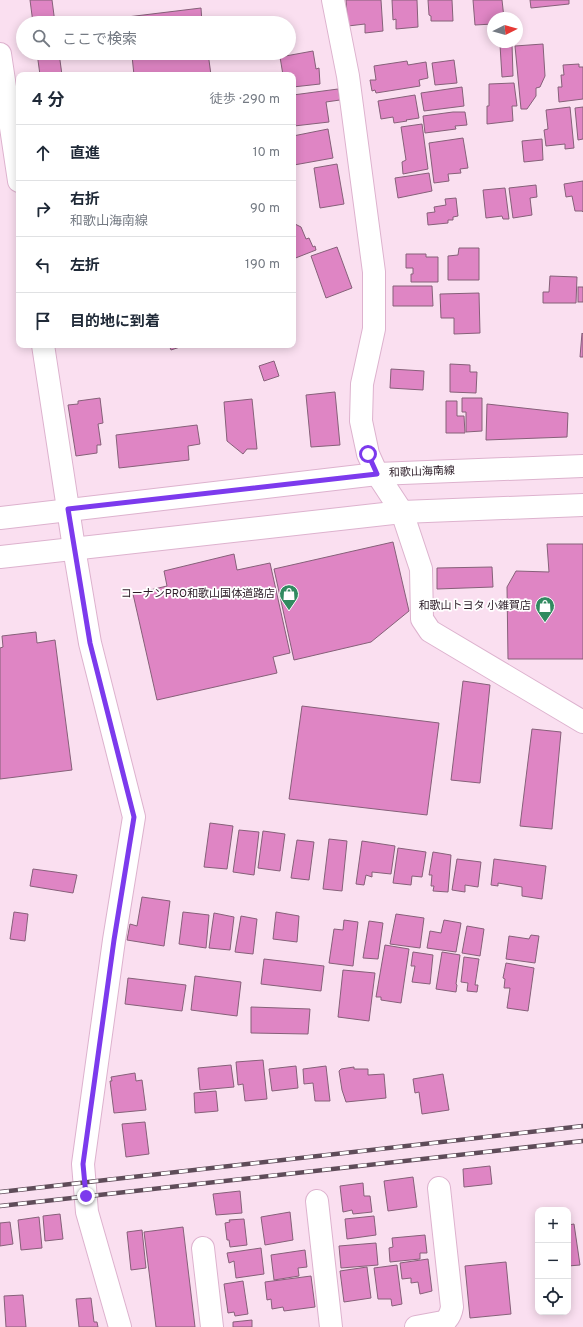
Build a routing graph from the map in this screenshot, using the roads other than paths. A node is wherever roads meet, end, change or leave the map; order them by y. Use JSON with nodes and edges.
{"nodes":[{"id":1,"x":333,"y":0,"type":"edge"},
{"id":2,"x":0,"y":54,"type":"edge"},
{"id":3,"x":16,"y":161,"type":"edge"},
{"id":4,"x":44,"y":348,"type":"edge"},
{"id":5,"x":583,"y":466,"type":"edge"},
{"id":6,"x":377,"y":474,"type":"junction"},
{"id":7,"x":583,"y":505,"type":"edge"},
{"id":8,"x":68,"y":509,"type":"junction"},
{"id":9,"x":402,"y":512,"type":"junction"},
{"id":10,"x":0,"y":518,"type":"edge"},
{"id":11,"x":74,"y":548,"type":"junction"},
{"id":12,"x":0,"y":557,"type":"edge"},
{"id":13,"x":583,"y":722,"type":"edge"},
{"id":14,"x":438,"y":1188,"type":"dead end"},
{"id":15,"x":317,"y":1201,"type":"dead end"},
{"id":16,"x":203,"y":1248,"type":"dead end"},
{"id":17,"x":120,"y":1327,"type":"edge"},
{"id":18,"x":212,"y":1327,"type":"edge"},
{"id":19,"x":331,"y":1327,"type":"edge"},
{"id":20,"x":416,"y":1327,"type":"edge"}],
"edges":[{"from":1,"to":6,"type":"street"},
{"from":2,"to":3,"type":"street"},
{"from":4,"to":8,"type":"street"},
{"from":5,"to":6,"type":"street","name":"和歌山海南線"},
{"from":6,"to":8,"type":"street","name":"和歌山海南線"},
{"from":6,"to":9,"type":"street"},
{"from":7,"to":9,"type":"street"},
{"from":8,"to":10,"type":"street","name":"和歌山海南線"},
{"from":8,"to":11,"type":"street"},
{"from":9,"to":11,"type":"street"},
{"from":9,"to":13,"type":"street"},
{"from":11,"to":12,"type":"street"},
{"from":11,"to":17,"type":"street"},
{"from":14,"to":20,"type":"street"},
{"from":15,"to":19,"type":"street"},
{"from":16,"to":18,"type":"street"}]}
